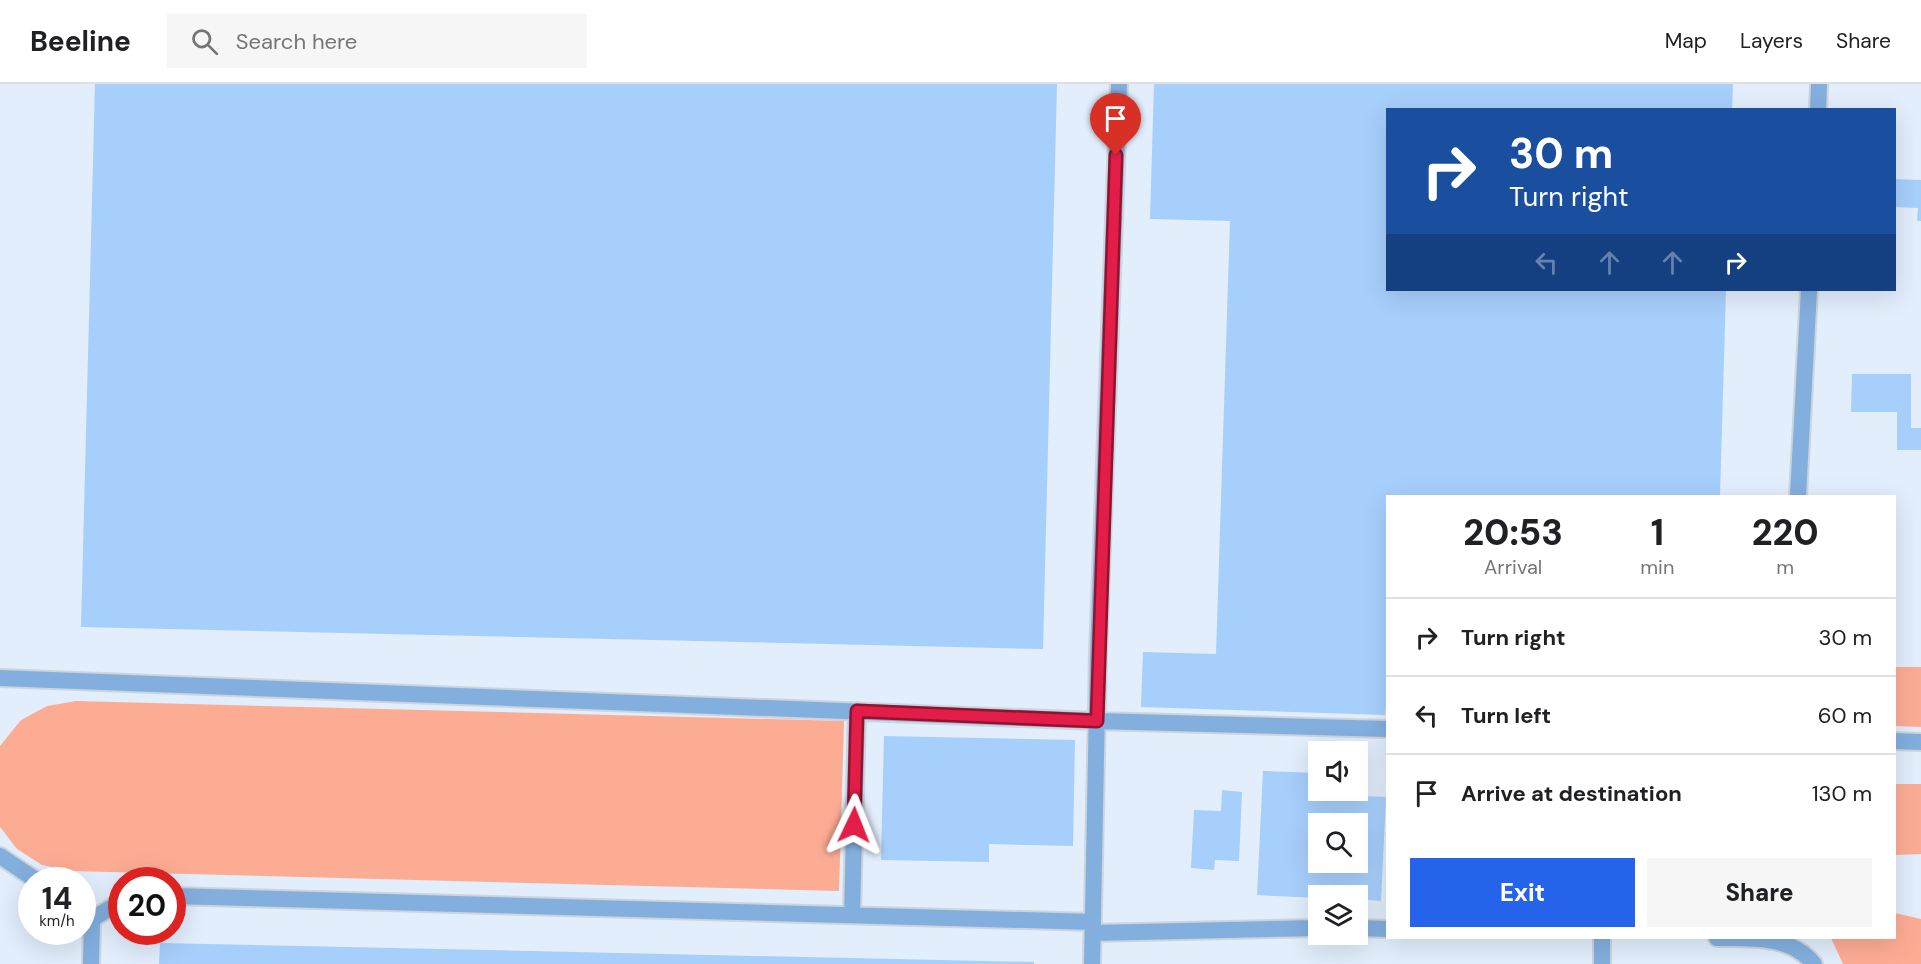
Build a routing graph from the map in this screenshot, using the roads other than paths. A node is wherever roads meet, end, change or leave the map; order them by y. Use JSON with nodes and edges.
{"nodes":[{"id":1,"x":1119,"y":84,"type":"edge"},
{"id":2,"x":1819,"y":84,"type":"edge"},
{"id":3,"x":1818,"y":108,"type":"edge"},
{"id":4,"x":1809,"y":291,"type":"edge"},
{"id":5,"x":1798,"y":495,"type":"edge"},
{"id":6,"x":0,"y":678,"type":"edge"},
{"id":7,"x":857,"y":711,"type":"junction"},
{"id":8,"x":1097,"y":721,"type":"junction"},
{"id":9,"x":1386,"y":729,"type":"edge"},
{"id":10,"x":1896,"y":741,"type":"edge"},
{"id":11,"x":1921,"y":742,"type":"edge"},
{"id":12,"x":0,"y":856,"type":"edge"},
{"id":13,"x":18,"y":868,"type":"edge"},
{"id":14,"x":186,"y":896,"type":"edge"},
{"id":15,"x":852,"y":915,"type":"junction"},
{"id":16,"x":1093,"y":928,"type":"junction"},
{"id":17,"x":1308,"y":928,"type":"edge"},
{"id":18,"x":1368,"y":928,"type":"edge"},
{"id":19,"x":1386,"y":929,"type":"edge"},
{"id":20,"x":1602,"y":939,"type":"edge"},
{"id":21,"x":1772,"y":939,"type":"edge"},
{"id":22,"x":90,"y":945,"type":"edge"},
{"id":23,"x":92,"y":964,"type":"edge"},
{"id":24,"x":1092,"y":964,"type":"edge"},
{"id":25,"x":1602,"y":964,"type":"edge"},
{"id":26,"x":1814,"y":964,"type":"edge"}],
"edges":[{"from":1,"to":8,"type":"lane"},
{"from":2,"to":3,"type":"lane"},
{"from":4,"to":5,"type":"lane"},
{"from":6,"to":7,"type":"lane"},
{"from":7,"to":8,"type":"lane"},
{"from":7,"to":15,"type":"lane"},
{"from":8,"to":9,"type":"lane"},
{"from":8,"to":16,"type":"lane"},
{"from":10,"to":11,"type":"lane"},
{"from":12,"to":13,"type":"lane"},
{"from":14,"to":15,"type":"lane"},
{"from":15,"to":16,"type":"lane"},
{"from":16,"to":17,"type":"lane"},
{"from":16,"to":24,"type":"lane"},
{"from":18,"to":19,"type":"lane"},
{"from":20,"to":25,"type":"lane"},
{"from":21,"to":26,"type":"lane"},
{"from":22,"to":23,"type":"lane"}]}
